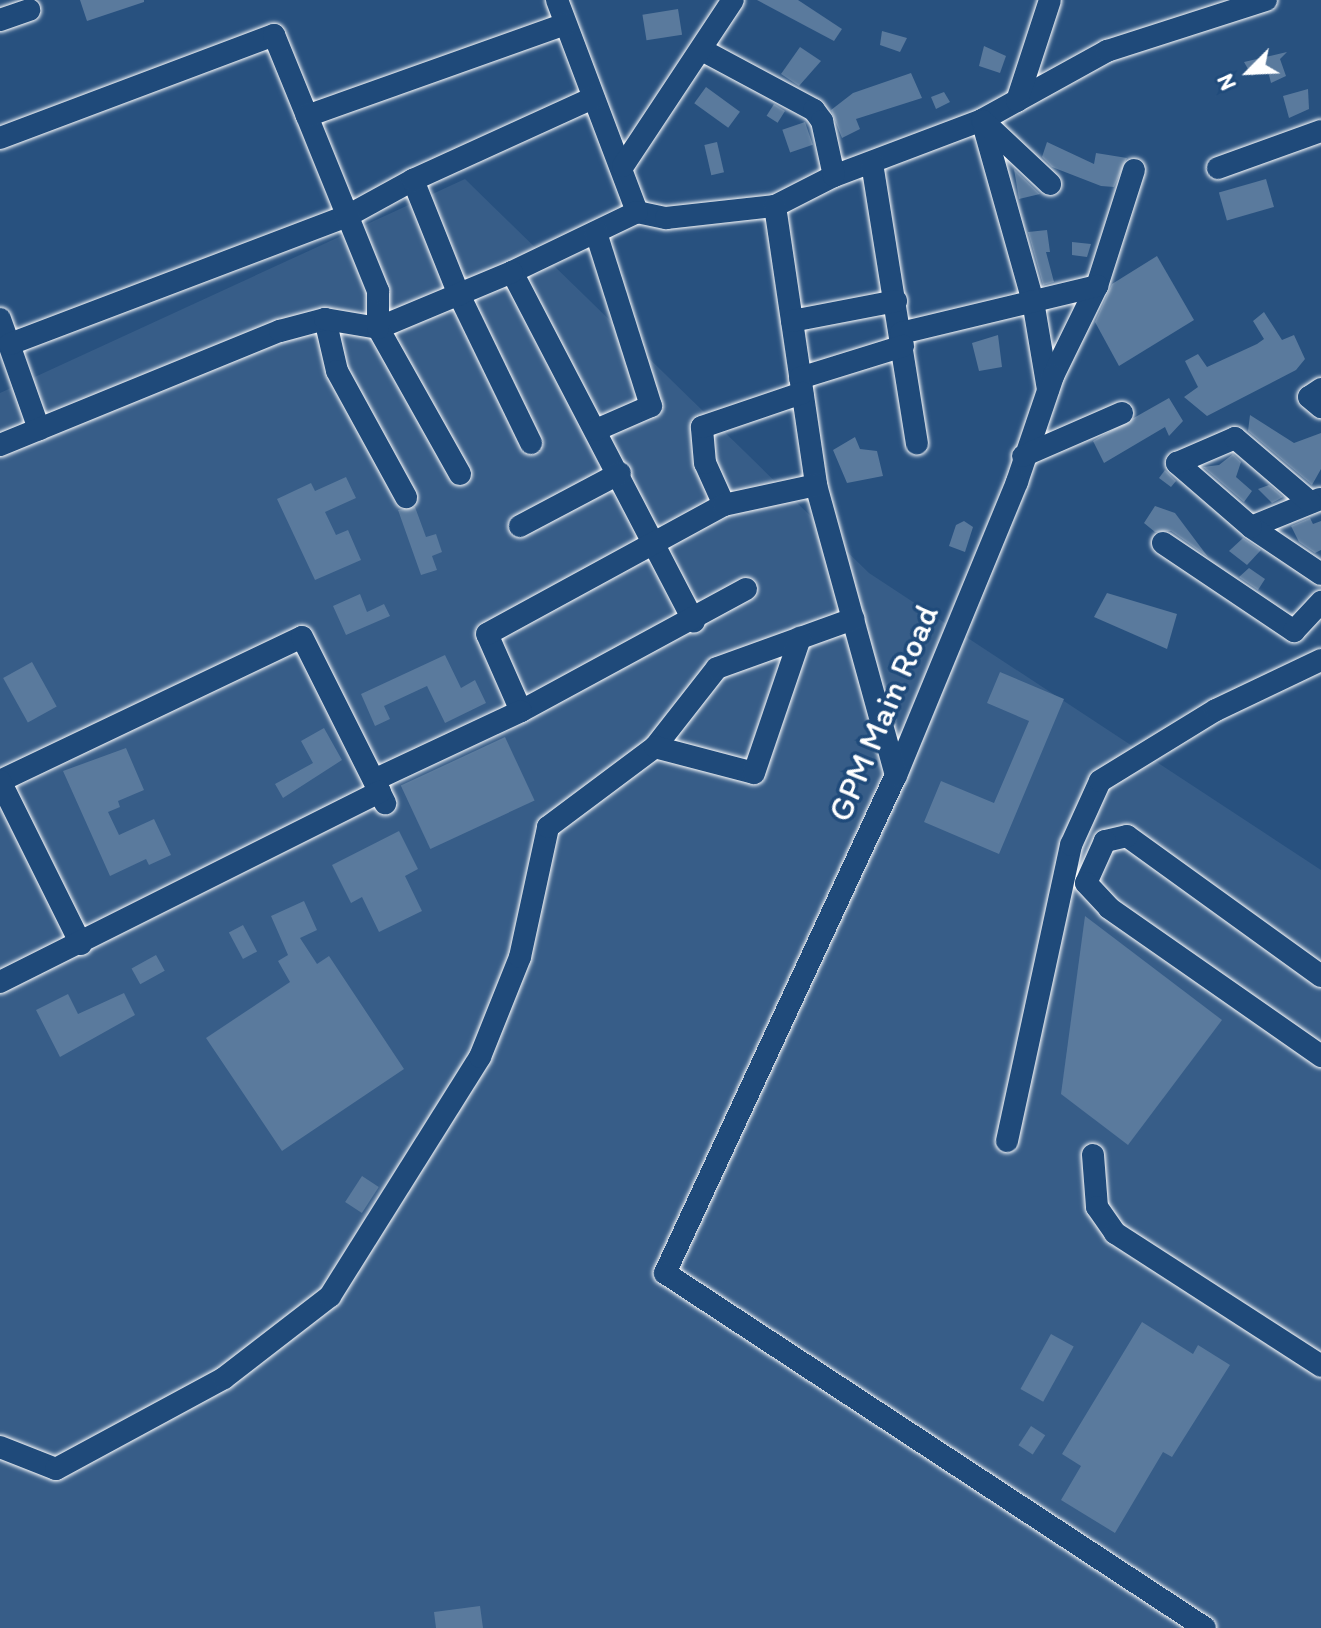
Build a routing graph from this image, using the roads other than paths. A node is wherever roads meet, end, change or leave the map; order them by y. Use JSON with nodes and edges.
{"nodes":[{"id":1,"x":557,"y":0,"type":"edge"},
{"id":2,"x":733,"y":0,"type":"edge"},
{"id":3,"x":1050,"y":0,"type":"edge"},
{"id":4,"x":1266,"y":0,"type":"edge"},
{"id":5,"x":29,"y":10,"type":"dead end"},
{"id":6,"x":0,"y":20,"type":"edge"},
{"id":7,"x":565,"y":24,"type":"junction"},
{"id":8,"x":702,"y":50,"type":"junction"},
{"id":9,"x":593,"y":98,"type":"junction"},
{"id":10,"x":1017,"y":101,"type":"junction"},
{"id":11,"x":307,"y":116,"type":"junction"},
{"id":12,"x":982,"y":120,"type":"junction"},
{"id":13,"x":1321,"y":131,"type":"edge"},
{"id":14,"x":0,"y":138,"type":"edge"},
{"id":15,"x":872,"y":163,"type":"junction"},
{"id":16,"x":623,"y":166,"type":"junction"},
{"id":17,"x":1218,"y":168,"type":"dead end"},
{"id":18,"x":1134,"y":170,"type":"dead end"},
{"id":19,"x":834,"y":176,"type":"junction"},
{"id":20,"x":413,"y":180,"type":"junction"},
{"id":21,"x":1050,"y":184,"type":"dead end"},
{"id":22,"x":775,"y":206,"type":"junction"},
{"id":23,"x":637,"y":212,"type":"junction"},
{"id":24,"x":349,"y":215,"type":"junction"},
{"id":25,"x":596,"y":233,"type":"junction"},
{"id":26,"x":512,"y":272,"type":"junction"},
{"id":27,"x":1097,"y":286,"type":"junction"},
{"id":28,"x":459,"y":295,"type":"junction"},
{"id":29,"x":896,"y":301,"type":"junction"},
{"id":30,"x":1033,"y":301,"type":"junction"},
{"id":31,"x":0,"y":319,"type":"edge"},
{"id":32,"x":325,"y":319,"type":"junction"},
{"id":33,"x":792,"y":321,"type":"junction"},
{"id":34,"x":378,"y":328,"type":"junction"},
{"id":35,"x":902,"y":340,"type":"junction"},
{"id":36,"x":10,"y":344,"type":"junction"},
{"id":37,"x":801,"y":385,"type":"junction"},
{"id":38,"x":1321,"y":389,"type":"edge"},
{"id":39,"x":1049,"y":399,"type":"junction"},
{"id":40,"x":1321,"y":407,"type":"edge"},
{"id":41,"x":1122,"y":413,"type":"dead end"},
{"id":42,"x":39,"y":429,"type":"junction"},
{"id":43,"x":596,"y":430,"type":"junction"},
{"id":44,"x":531,"y":443,"type":"dead end"},
{"id":45,"x":917,"y":443,"type":"dead end"},
{"id":46,"x":0,"y":445,"type":"edge"},
{"id":47,"x":1023,"y":456,"type":"junction"},
{"id":48,"x":620,"y":473,"type":"junction"},
{"id":49,"x":460,"y":474,"type":"dead end"},
{"id":50,"x":816,"y":485,"type":"junction"},
{"id":51,"x":406,"y":497,"type":"dead end"},
{"id":52,"x":1316,"y":500,"type":"edge"},
{"id":53,"x":724,"y":505,"type":"junction"},
{"id":54,"x":520,"y":526,"type":"dead end"},
{"id":55,"x":1251,"y":527,"type":"junction"},
{"id":56,"x":657,"y":543,"type":"junction"},
{"id":57,"x":1163,"y":543,"type":"dead end"},
{"id":58,"x":1321,"y":574,"type":"edge"},
{"id":59,"x":746,"y":589,"type":"dead end"},
{"id":60,"x":1321,"y":602,"type":"edge"},
{"id":61,"x":853,"y":619,"type":"junction"},
{"id":62,"x":694,"y":621,"type":"junction"},
{"id":63,"x":800,"y":638,"type":"junction"},
{"id":64,"x":1321,"y":660,"type":"edge"},
{"id":65,"x":521,"y":711,"type":"junction"},
{"id":66,"x":655,"y":747,"type":"junction"},
{"id":67,"x":896,"y":775,"type":"junction"},
{"id":68,"x":1,"y":781,"type":"edge"},
{"id":69,"x":380,"y":792,"type":"junction"},
{"id":70,"x":81,"y":944,"type":"junction"},
{"id":71,"x":1321,"y":976,"type":"edge"},
{"id":72,"x":0,"y":982,"type":"edge"},
{"id":73,"x":1321,"y":1056,"type":"edge"},
{"id":74,"x":1007,"y":1141,"type":"dead end"},
{"id":75,"x":1093,"y":1155,"type":"dead end"},
{"id":76,"x":1321,"y":1366,"type":"edge"},
{"id":77,"x":0,"y":1447,"type":"edge"},
{"id":78,"x":1205,"y":1628,"type":"edge"}],
"edges":[{"from":1,"to":7,"type":"street"},
{"from":2,"to":8,"type":"street"},
{"from":3,"to":10,"type":"street"},
{"from":4,"to":10,"type":"street"},
{"from":5,"to":6,"type":"street"},
{"from":7,"to":9,"type":"street"},
{"from":7,"to":11,"type":"street"},
{"from":8,"to":16,"type":"street"},
{"from":8,"to":19,"type":"street"},
{"from":9,"to":16,"type":"street"},
{"from":9,"to":20,"type":"street"},
{"from":10,"to":12,"type":"street"},
{"from":11,"to":14,"type":"street"},
{"from":11,"to":24,"type":"street"},
{"from":12,"to":15,"type":"street"},
{"from":12,"to":21,"type":"street"},
{"from":12,"to":30,"type":"street"},
{"from":13,"to":17,"type":"street"},
{"from":15,"to":19,"type":"street"},
{"from":15,"to":29,"type":"street"},
{"from":16,"to":23,"type":"street"},
{"from":18,"to":27,"type":"street","name":"GPM Main Road"},
{"from":19,"to":22,"type":"street"},
{"from":20,"to":24,"type":"street"},
{"from":20,"to":28,"type":"street"},
{"from":22,"to":23,"type":"street"},
{"from":22,"to":33,"type":"street"},
{"from":23,"to":25,"type":"street"},
{"from":24,"to":34,"type":"street"},
{"from":24,"to":36,"type":"street"},
{"from":25,"to":26,"type":"street"},
{"from":25,"to":43,"type":"street"},
{"from":26,"to":28,"type":"street"},
{"from":26,"to":43,"type":"street"},
{"from":27,"to":30,"type":"street"},
{"from":27,"to":39,"type":"street","name":"GPM Main Road"},
{"from":28,"to":34,"type":"street"},
{"from":28,"to":44,"type":"street"},
{"from":29,"to":33,"type":"street"},
{"from":29,"to":35,"type":"street"},
{"from":30,"to":35,"type":"street"},
{"from":30,"to":39,"type":"street"},
{"from":31,"to":36,"type":"street"},
{"from":32,"to":34,"type":"street"},
{"from":32,"to":42,"type":"street"},
{"from":32,"to":51,"type":"street"},
{"from":33,"to":37,"type":"street"},
{"from":34,"to":49,"type":"street"},
{"from":35,"to":37,"type":"street"},
{"from":35,"to":45,"type":"street"},
{"from":36,"to":42,"type":"street"},
{"from":37,"to":50,"type":"street"},
{"from":37,"to":53,"type":"street"},
{"from":38,"to":40,"type":"street"},
{"from":39,"to":47,"type":"street","name":"GPM Main Road"},
{"from":41,"to":47,"type":"street"},
{"from":42,"to":46,"type":"street"},
{"from":43,"to":48,"type":"street"},
{"from":47,"to":67,"type":"street","name":"GPM Main Road"},
{"from":48,"to":54,"type":"street"},
{"from":48,"to":56,"type":"street"},
{"from":50,"to":53,"type":"street"},
{"from":50,"to":61,"type":"street"},
{"from":52,"to":55,"type":"street"},
{"from":52,"to":55,"type":"street"},
{"from":53,"to":56,"type":"street"},
{"from":55,"to":58,"type":"street"},
{"from":56,"to":62,"type":"street"},
{"from":56,"to":65,"type":"street"},
{"from":57,"to":60,"type":"street"},
{"from":59,"to":62,"type":"street"},
{"from":61,"to":63,"type":"street"},
{"from":61,"to":67,"type":"street"},
{"from":62,"to":65,"type":"street"},
{"from":63,"to":66,"type":"street"},
{"from":63,"to":66,"type":"street"},
{"from":64,"to":74,"type":"street"},
{"from":65,"to":69,"type":"street"},
{"from":66,"to":77,"type":"street"},
{"from":67,"to":78,"type":"street","name":"GPM Main Road"},
{"from":68,"to":69,"type":"street"},
{"from":68,"to":70,"type":"street"},
{"from":69,"to":70,"type":"street"},
{"from":70,"to":72,"type":"street"},
{"from":71,"to":73,"type":"street"},
{"from":75,"to":76,"type":"street"}]}
